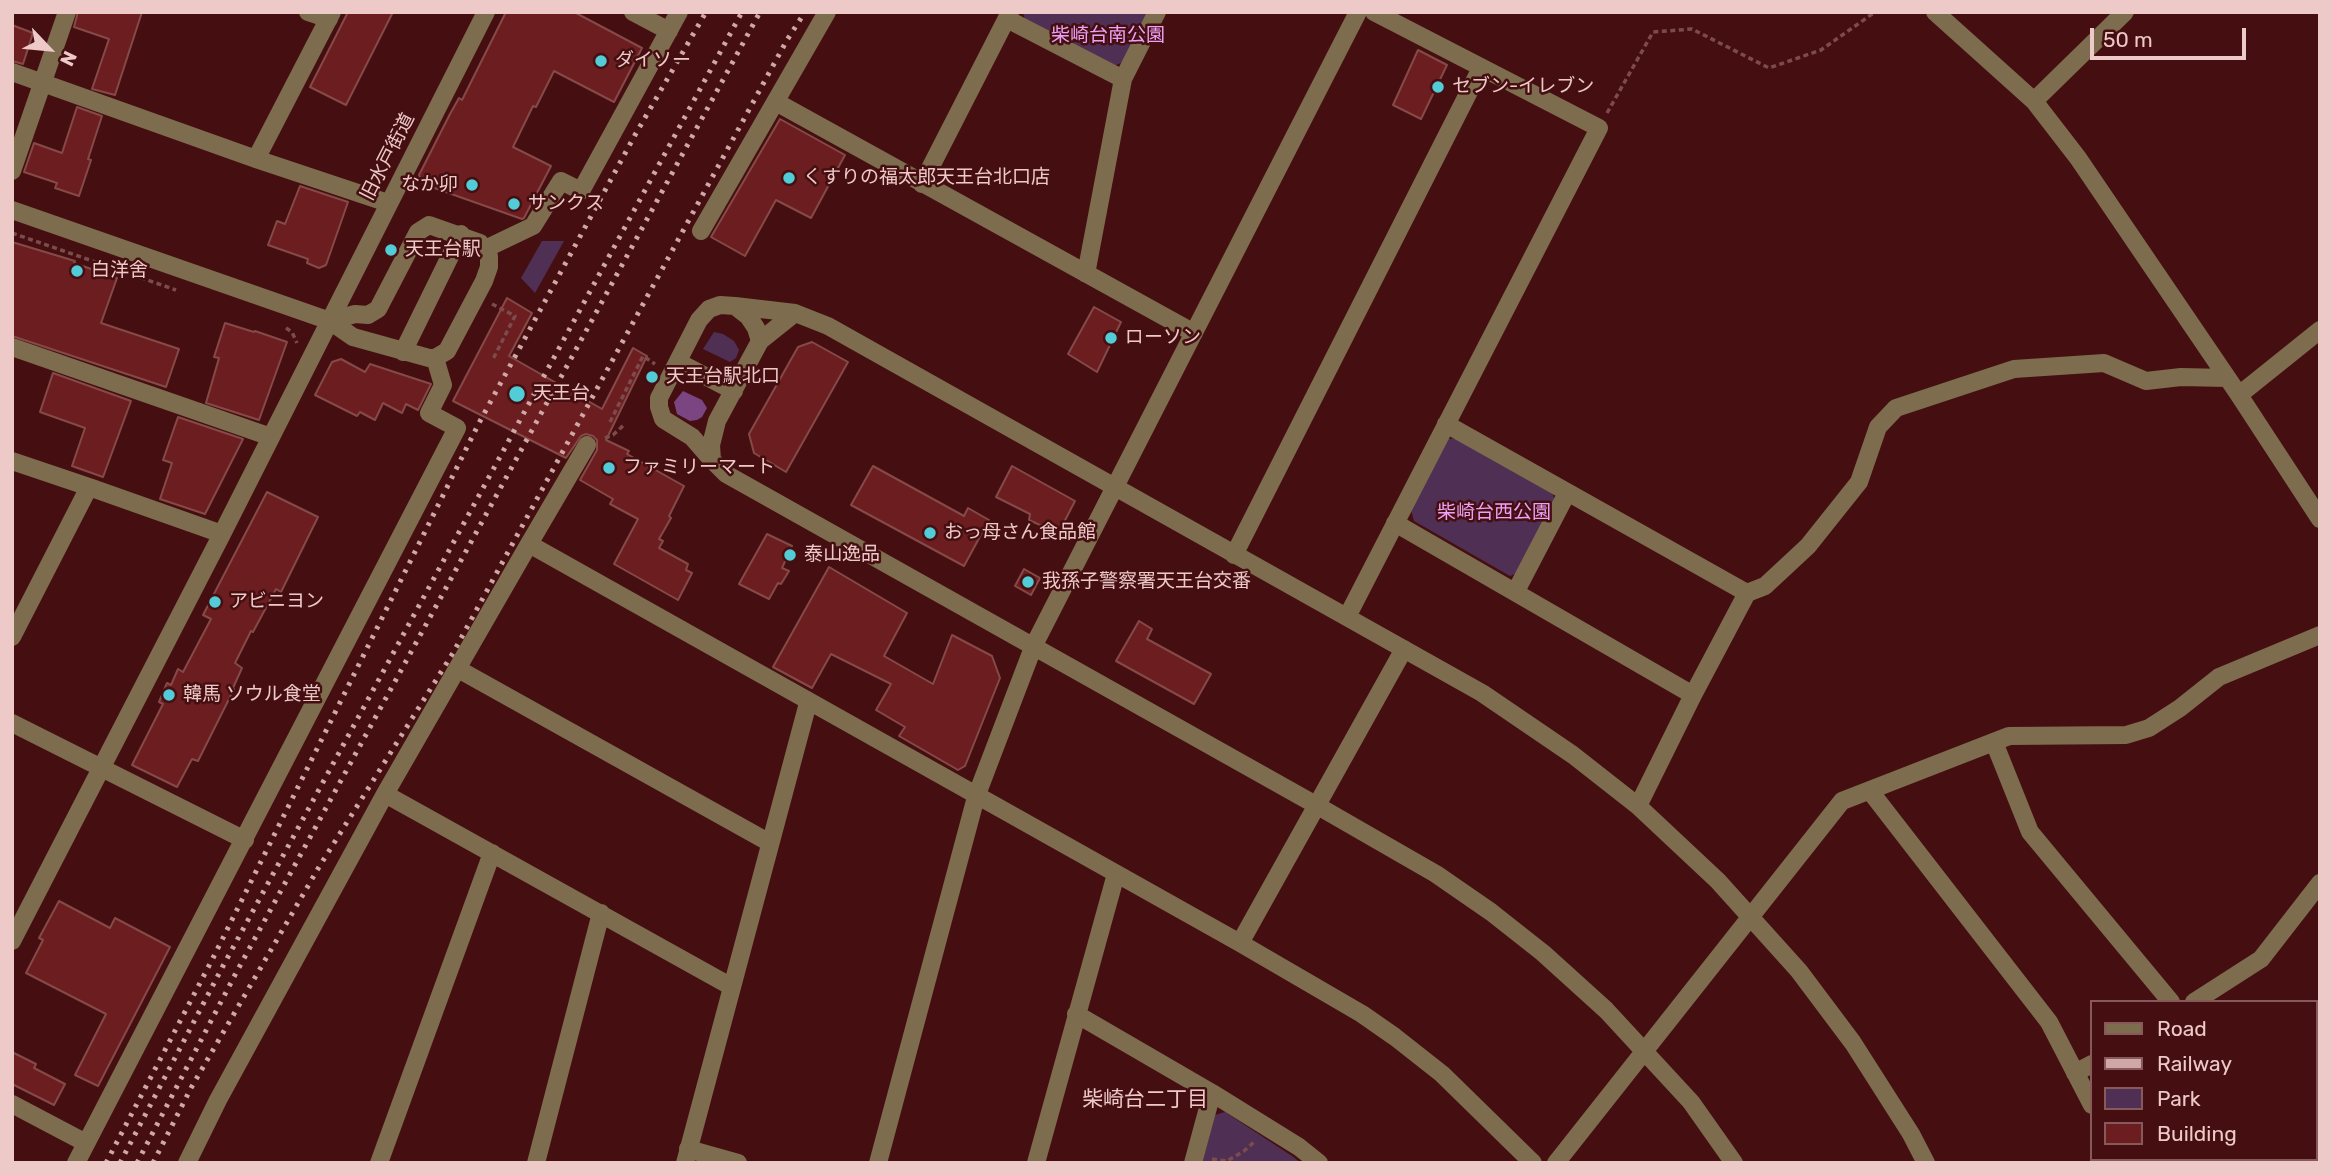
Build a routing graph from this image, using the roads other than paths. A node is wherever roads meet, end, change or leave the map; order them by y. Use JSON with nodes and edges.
{"nodes":[{"id":1,"x":67,"y":12,"type":"edge"},
{"id":2,"x":308,"y":12,"type":"edge"},
{"id":3,"x":486,"y":12,"type":"edge"},
{"id":4,"x":633,"y":12,"type":"edge"},
{"id":5,"x":679,"y":12,"type":"edge"},
{"id":6,"x":827,"y":12,"type":"edge"},
{"id":7,"x":1157,"y":12,"type":"edge"},
{"id":8,"x":1358,"y":12,"type":"edge"},
{"id":9,"x":1374,"y":12,"type":"edge"},
{"id":10,"x":1934,"y":12,"type":"edge"},
{"id":11,"x":2125,"y":12,"type":"edge"},
{"id":12,"x":331,"y":16,"type":"edge"},
{"id":13,"x":1008,"y":16,"type":"edge"},
{"id":14,"x":668,"y":31,"type":"junction"},
{"id":15,"x":1481,"y":68,"type":"junction"},
{"id":16,"x":12,"y":72,"type":"edge"},
{"id":17,"x":1123,"y":79,"type":"junction"},
{"id":18,"x":43,"y":82,"type":"junction"},
{"id":19,"x":2034,"y":101,"type":"junction"},
{"id":20,"x":776,"y":102,"type":"junction"},
{"id":21,"x":257,"y":159,"type":"junction"},
{"id":22,"x":12,"y":171,"type":"edge"},
{"id":23,"x":922,"y":184,"type":"junction"},
{"id":24,"x":388,"y":203,"type":"junction"},
{"id":25,"x":12,"y":210,"type":"edge"},
{"id":26,"x":701,"y":231,"type":"dead end"},
{"id":27,"x":461,"y":234,"type":"junction"},
{"id":28,"x":485,"y":248,"type":"junction"},
{"id":29,"x":1086,"y":274,"type":"junction"},
{"id":30,"x":735,"y":306,"type":"junction"},
{"id":31,"x":795,"y":313,"type":"junction"},
{"id":32,"x":330,"y":321,"type":"junction"},
{"id":33,"x":2320,"y":330,"type":"edge"},
{"id":34,"x":1194,"y":333,"type":"junction"},
{"id":35,"x":760,"y":341,"type":"junction"},
{"id":36,"x":12,"y":347,"type":"edge"},
{"id":37,"x":403,"y":352,"type":"junction"},
{"id":38,"x":435,"y":358,"type":"junction"},
{"id":39,"x":678,"y":362,"type":"junction"},
{"id":40,"x":2226,"y":378,"type":"junction"},
{"id":41,"x":733,"y":391,"type":"junction"},
{"id":42,"x":2239,"y":395,"type":"junction"},
{"id":43,"x":718,"y":421,"type":"junction"},
{"id":44,"x":1446,"y":424,"type":"junction"},
{"id":45,"x":692,"y":437,"type":"junction"},
{"id":46,"x":271,"y":438,"type":"junction"},
{"id":47,"x":587,"y":445,"type":"road end"},
{"id":48,"x":712,"y":460,"type":"junction"},
{"id":49,"x":12,"y":461,"type":"edge"},
{"id":50,"x":1115,"y":486,"type":"junction"},
{"id":51,"x":89,"y":487,"type":"junction"},
{"id":52,"x":1567,"y":493,"type":"junction"},
{"id":53,"x":2317,"y":507,"type":"edge"},
{"id":54,"x":1395,"y":523,"type":"junction"},
{"id":55,"x":222,"y":534,"type":"junction"},
{"id":56,"x":529,"y":544,"type":"junction"},
{"id":57,"x":1234,"y":555,"type":"junction"},
{"id":58,"x":1516,"y":592,"type":"junction"},
{"id":59,"x":1747,"y":593,"type":"junction"},
{"id":60,"x":1347,"y":617,"type":"junction"},
{"id":61,"x":2320,"y":635,"type":"edge"},
{"id":62,"x":12,"y":637,"type":"edge"},
{"id":63,"x":1034,"y":645,"type":"junction"},
{"id":64,"x":1404,"y":649,"type":"junction"},
{"id":65,"x":457,"y":669,"type":"junction"},
{"id":66,"x":1693,"y":695,"type":"junction"},
{"id":67,"x":808,"y":703,"type":"junction"},
{"id":68,"x":12,"y":723,"type":"edge"},
{"id":69,"x":1994,"y":742,"type":"junction"},
{"id":70,"x":102,"y":768,"type":"junction"},
{"id":71,"x":1870,"y":791,"type":"junction"},
{"id":72,"x":385,"y":794,"type":"junction"},
{"id":73,"x":976,"y":797,"type":"junction"},
{"id":74,"x":1316,"y":805,"type":"junction"},
{"id":75,"x":1638,"y":806,"type":"junction"},
{"id":76,"x":245,"y":840,"type":"junction"},
{"id":77,"x":770,"y":843,"type":"junction"},
{"id":78,"x":492,"y":852,"type":"junction"},
{"id":79,"x":1116,"y":874,"type":"junction"},
{"id":80,"x":2320,"y":883,"type":"edge"},
{"id":81,"x":601,"y":913,"type":"junction"},
{"id":82,"x":1750,"y":916,"type":"junction"},
{"id":83,"x":12,"y":941,"type":"edge"},
{"id":84,"x":1240,"y":943,"type":"junction"},
{"id":85,"x":732,"y":987,"type":"junction"},
{"id":86,"x":2169,"y":1000,"type":"edge"},
{"id":87,"x":2197,"y":1000,"type":"edge"},
{"id":88,"x":1076,"y":1014,"type":"junction"},
{"id":89,"x":1644,"y":1051,"type":"junction"},
{"id":90,"x":2090,"y":1065,"type":"edge"},
{"id":91,"x":2076,"y":1073,"type":"junction"},
{"id":92,"x":1212,"y":1093,"type":"junction"},
{"id":93,"x":2090,"y":1101,"type":"edge"},
{"id":94,"x":12,"y":1104,"type":"edge"},
{"id":95,"x":86,"y":1143,"type":"junction"},
{"id":96,"x":687,"y":1156,"type":"edge"},
{"id":97,"x":1193,"y":1160,"type":"edge"},
{"id":98,"x":76,"y":1163,"type":"edge"},
{"id":99,"x":187,"y":1163,"type":"edge"},
{"id":100,"x":379,"y":1163,"type":"edge"},
{"id":101,"x":536,"y":1163,"type":"edge"},
{"id":102,"x":738,"y":1163,"type":"edge"},
{"id":103,"x":878,"y":1163,"type":"edge"},
{"id":104,"x":1036,"y":1163,"type":"edge"},
{"id":105,"x":1319,"y":1163,"type":"edge"},
{"id":106,"x":1533,"y":1163,"type":"edge"},
{"id":107,"x":1556,"y":1163,"type":"edge"},
{"id":108,"x":1734,"y":1163,"type":"edge"},
{"id":109,"x":1926,"y":1163,"type":"edge"}],
"edges":[{"from":1,"to":18,"type":"street"},
{"from":2,"to":12,"type":"street"},
{"from":3,"to":24,"type":"street","name":"旧水戸街道"},
{"from":4,"to":14,"type":"street"},
{"from":5,"to":14,"type":"street"},
{"from":6,"to":20,"type":"street"},
{"from":7,"to":17,"type":"street"},
{"from":8,"to":34,"type":"street"},
{"from":9,"to":15,"type":"street"},
{"from":10,"to":19,"type":"street"},
{"from":11,"to":19,"type":"street"},
{"from":12,"to":21,"type":"street"},
{"from":13,"to":17,"type":"street"},
{"from":13,"to":23,"type":"street"},
{"from":14,"to":28,"type":"street"},
{"from":15,"to":44,"type":"street"},
{"from":15,"to":57,"type":"street"},
{"from":16,"to":18,"type":"street"},
{"from":17,"to":29,"type":"street"},
{"from":18,"to":21,"type":"street"},
{"from":18,"to":22,"type":"street"},
{"from":19,"to":40,"type":"street"},
{"from":20,"to":23,"type":"street"},
{"from":20,"to":26,"type":"street"},
{"from":21,"to":24,"type":"street"},
{"from":23,"to":29,"type":"street"},
{"from":24,"to":32,"type":"street","name":"旧水戸街道"},
{"from":25,"to":32,"type":"street"},
{"from":27,"to":28,"type":"street"},
{"from":27,"to":32,"type":"street"},
{"from":27,"to":37,"type":"street"},
{"from":28,"to":38,"type":"street"},
{"from":29,"to":34,"type":"street"},
{"from":30,"to":31,"type":"street"},
{"from":30,"to":35,"type":"street"},
{"from":30,"to":39,"type":"street"},
{"from":31,"to":35,"type":"street"},
{"from":31,"to":50,"type":"street"},
{"from":32,"to":37,"type":"street"},
{"from":32,"to":46,"type":"street","name":"旧水戸街道"},
{"from":33,"to":42,"type":"street"},
{"from":34,"to":50,"type":"street"},
{"from":35,"to":41,"type":"street"},
{"from":36,"to":46,"type":"street"},
{"from":37,"to":38,"type":"street"},
{"from":38,"to":76,"type":"street"},
{"from":39,"to":41,"type":"street"},
{"from":39,"to":45,"type":"street"},
{"from":40,"to":42,"type":"street"},
{"from":40,"to":59,"type":"street"},
{"from":41,"to":43,"type":"street"},
{"from":42,"to":53,"type":"street"},
{"from":43,"to":45,"type":"street"},
{"from":43,"to":48,"type":"street"},
{"from":44,"to":52,"type":"street"},
{"from":44,"to":54,"type":"street"},
{"from":45,"to":48,"type":"street"},
{"from":46,"to":55,"type":"street","name":"旧水戸街道"},
{"from":47,"to":56,"type":"street"},
{"from":48,"to":63,"type":"street"},
{"from":49,"to":51,"type":"street"},
{"from":50,"to":57,"type":"street"},
{"from":50,"to":63,"type":"street"},
{"from":51,"to":55,"type":"street"},
{"from":51,"to":62,"type":"street"},
{"from":52,"to":58,"type":"street"},
{"from":52,"to":59,"type":"street"},
{"from":54,"to":58,"type":"street"},
{"from":54,"to":60,"type":"street"},
{"from":55,"to":70,"type":"street","name":"旧水戸街道"},
{"from":56,"to":65,"type":"street"},
{"from":56,"to":67,"type":"street"},
{"from":57,"to":60,"type":"street"},
{"from":58,"to":66,"type":"street"},
{"from":59,"to":66,"type":"street"},
{"from":60,"to":64,"type":"street"},
{"from":61,"to":69,"type":"street"},
{"from":63,"to":73,"type":"street"},
{"from":63,"to":74,"type":"street"},
{"from":64,"to":74,"type":"street"},
{"from":64,"to":75,"type":"street"},
{"from":65,"to":72,"type":"street"},
{"from":65,"to":77,"type":"street"},
{"from":66,"to":75,"type":"street"},
{"from":67,"to":73,"type":"street"},
{"from":67,"to":77,"type":"street"},
{"from":68,"to":70,"type":"street"},
{"from":69,"to":71,"type":"street"},
{"from":69,"to":86,"type":"street"},
{"from":70,"to":76,"type":"street"},
{"from":70,"to":83,"type":"street","name":"旧水戸街道"},
{"from":71,"to":82,"type":"street"},
{"from":71,"to":91,"type":"street"},
{"from":72,"to":78,"type":"street"},
{"from":72,"to":99,"type":"street"},
{"from":73,"to":79,"type":"street"},
{"from":73,"to":103,"type":"street"},
{"from":74,"to":84,"type":"street"},
{"from":74,"to":89,"type":"street"},
{"from":75,"to":82,"type":"street"},
{"from":76,"to":95,"type":"street"},
{"from":77,"to":85,"type":"street"},
{"from":78,"to":81,"type":"street"},
{"from":78,"to":100,"type":"street"},
{"from":79,"to":84,"type":"street"},
{"from":79,"to":88,"type":"street"},
{"from":80,"to":87,"type":"street"},
{"from":81,"to":85,"type":"street"},
{"from":81,"to":101,"type":"street"},
{"from":82,"to":89,"type":"street"},
{"from":82,"to":109,"type":"street"},
{"from":84,"to":106,"type":"street"},
{"from":85,"to":96,"type":"street"},
{"from":88,"to":92,"type":"street"},
{"from":88,"to":104,"type":"street"},
{"from":89,"to":107,"type":"street"},
{"from":89,"to":108,"type":"street"},
{"from":90,"to":91,"type":"street"},
{"from":91,"to":93,"type":"street"},
{"from":92,"to":97,"type":"street"},
{"from":92,"to":105,"type":"street"},
{"from":94,"to":95,"type":"street"},
{"from":95,"to":98,"type":"street"},
{"from":96,"to":102,"type":"street"}]}
